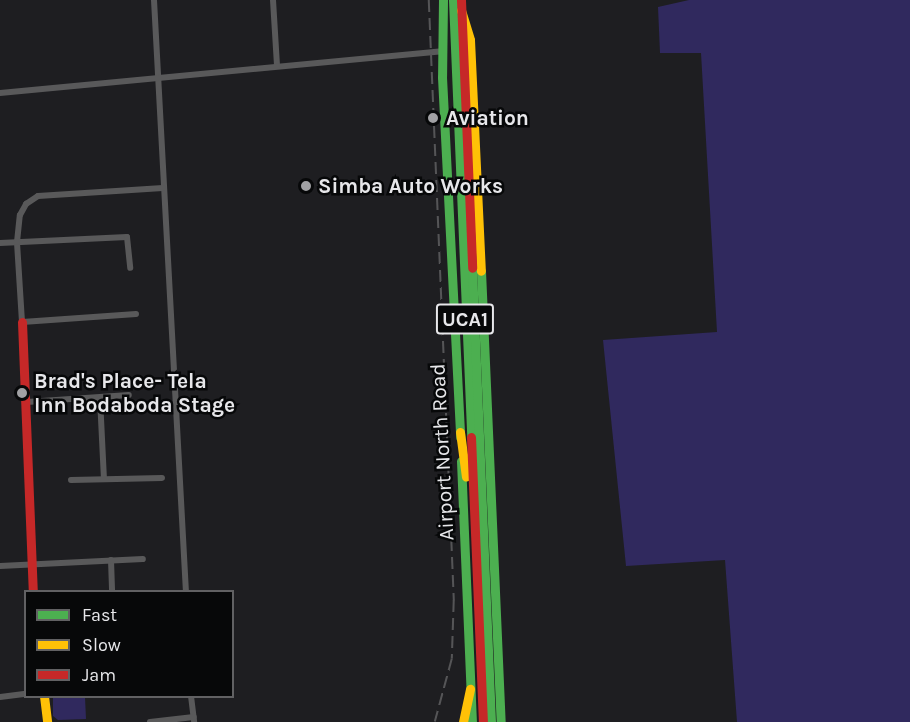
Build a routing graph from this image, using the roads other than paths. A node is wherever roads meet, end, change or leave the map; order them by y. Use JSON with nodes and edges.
{"nodes":[{"id":1,"x":154,"y":0,"type":"edge"},
{"id":2,"x":273,"y":0,"type":"edge"},
{"id":3,"x":442,"y":0,"type":"edge"},
{"id":4,"x":453,"y":0,"type":"edge"},
{"id":5,"x":461,"y":6,"type":"edge"},
{"id":6,"x":442,"y":51,"type":"junction"},
{"id":7,"x":277,"y":65,"type":"junction"},
{"id":8,"x":157,"y":76,"type":"junction"},
{"id":9,"x":0,"y":93,"type":"edge"},
{"id":10,"x":163,"y":188,"type":"junction"},
{"id":11,"x":17,"y":242,"type":"junction"},
{"id":12,"x":0,"y":243,"type":"edge"},
{"id":13,"x":130,"y":268,"type":"dead end"},
{"id":14,"x":136,"y":314,"type":"dead end"},
{"id":15,"x":21,"y":322,"type":"junction"},
{"id":16,"x":129,"y":395,"type":"dead end"},
{"id":17,"x":100,"y":398,"type":"junction"},
{"id":18,"x":27,"y":402,"type":"junction"},
{"id":19,"x":460,"y":432,"type":"junction"},
{"id":20,"x":162,"y":478,"type":"dead end"},
{"id":21,"x":104,"y":479,"type":"junction"},
{"id":22,"x":70,"y":480,"type":"dead end"},
{"id":23,"x":474,"y":517,"type":"junction"},
{"id":24,"x":143,"y":559,"type":"dead end"},
{"id":25,"x":111,"y":560,"type":"junction"},
{"id":26,"x":30,"y":564,"type":"junction"},
{"id":27,"x":0,"y":566,"type":"edge"},
{"id":28,"x":33,"y":590,"type":"edge"},
{"id":29,"x":112,"y":590,"type":"edge"},
{"id":30,"x":186,"y":590,"type":"edge"},
{"id":31,"x":484,"y":637,"type":"junction"},
{"id":32,"x":470,"y":689,"type":"junction"},
{"id":33,"x":24,"y":694,"type":"edge"},
{"id":34,"x":0,"y":697,"type":"edge"},
{"id":35,"x":44,"y":698,"type":"edge"},
{"id":36,"x":191,"y":698,"type":"edge"},
{"id":37,"x":194,"y":719,"type":"edge"},
{"id":38,"x":47,"y":722,"type":"edge"},
{"id":39,"x":150,"y":722,"type":"edge"},
{"id":40,"x":463,"y":722,"type":"edge"},
{"id":41,"x":472,"y":722,"type":"edge"},
{"id":42,"x":483,"y":722,"type":"edge"},
{"id":43,"x":491,"y":722,"type":"edge"},
{"id":44,"x":501,"y":722,"type":"edge"}],
"edges":[{"from":1,"to":8,"type":"street"},
{"from":2,"to":7,"type":"street"},
{"from":3,"to":6,"type":"main road","name":"Airport North Road","number":"UCA1"},
{"from":4,"to":23,"type":"main road","name":"Airport North Road","number":"UCA1"},
{"from":5,"to":31,"type":"main road","name":"Airport North Road","number":"UCA1"},
{"from":5,"to":44,"type":"main road","name":"Airport North Road","number":"UCA1"},
{"from":6,"to":7,"type":"street"},
{"from":6,"to":19,"type":"main road","name":"Airport North Road","number":"UCA1"},
{"from":7,"to":8,"type":"street"},
{"from":8,"to":9,"type":"street"},
{"from":8,"to":10,"type":"street"},
{"from":10,"to":11,"type":"street"},
{"from":10,"to":30,"type":"street"},
{"from":11,"to":12,"type":"street"},
{"from":11,"to":13,"type":"street"},
{"from":11,"to":15,"type":"street"},
{"from":14,"to":15,"type":"street"},
{"from":15,"to":18,"type":"main road"},
{"from":16,"to":17,"type":"street"},
{"from":17,"to":18,"type":"street"},
{"from":17,"to":21,"type":"street"},
{"from":18,"to":26,"type":"main road"},
{"from":19,"to":23,"type":"main road"},
{"from":19,"to":32,"type":"main road","name":"Airport North Road","number":"UCA1"},
{"from":20,"to":21,"type":"street"},
{"from":21,"to":22,"type":"street"},
{"from":23,"to":31,"type":"main road","name":"Airport North Road","number":"UCA1"},
{"from":24,"to":25,"type":"street"},
{"from":25,"to":26,"type":"street"},
{"from":25,"to":29,"type":"street"},
{"from":26,"to":27,"type":"street"},
{"from":26,"to":28,"type":"main road"},
{"from":31,"to":42,"type":"main road","name":"Airport North Road","number":"UCA1"},
{"from":31,"to":43,"type":"main road","name":"Airport North Road","number":"UCA1"},
{"from":32,"to":40,"type":"main road"},
{"from":32,"to":41,"type":"main road","name":"Airport North Road","number":"UCA1"},
{"from":33,"to":34,"type":"street"},
{"from":35,"to":38,"type":"main road"},
{"from":36,"to":37,"type":"street"},
{"from":37,"to":39,"type":"street"}]}
